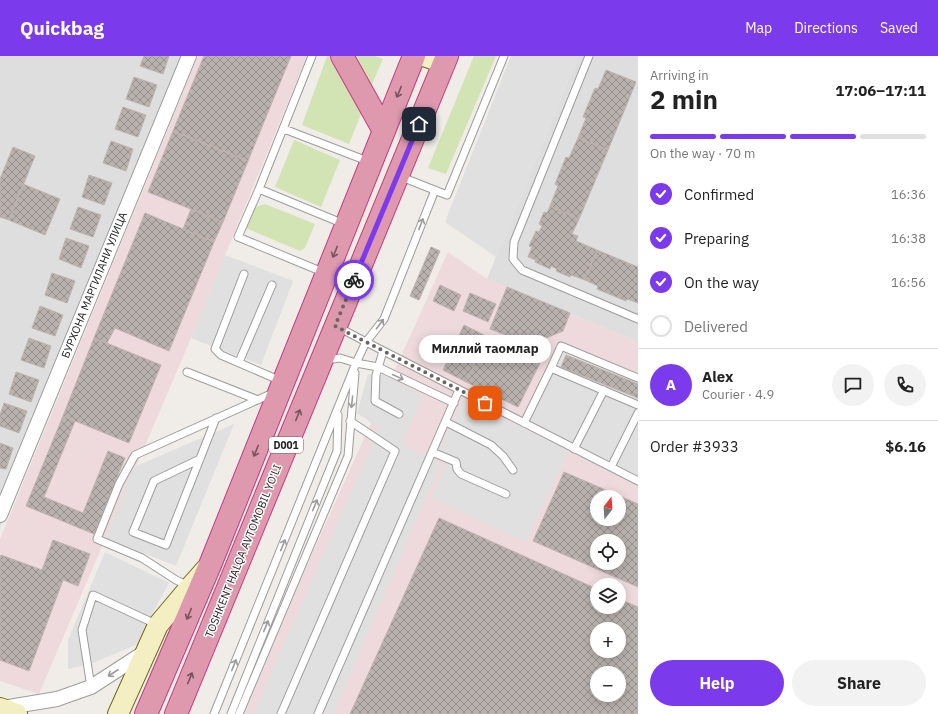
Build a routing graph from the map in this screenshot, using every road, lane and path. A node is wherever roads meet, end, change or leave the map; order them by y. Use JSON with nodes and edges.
{"nodes":[{"id":1,"x":189,"y":56,"type":"edge"},
{"id":2,"x":312,"y":56,"type":"edge"},
{"id":3,"x":342,"y":56,"type":"edge"},
{"id":4,"x":414,"y":56,"type":"edge"},
{"id":5,"x":424,"y":56,"type":"edge"},
{"id":6,"x":504,"y":56,"type":"edge"},
{"id":7,"x":589,"y":56,"type":"edge"},
{"id":8,"x":446,"y":59,"type":"edge"},
{"id":9,"x":284,"y":129,"type":"junction"},
{"id":10,"x":384,"y":131,"type":"junction"},
{"id":11,"x":371,"y":162,"type":"junction"},
{"id":12,"x":398,"y":175,"type":"junction"},
{"id":13,"x":259,"y":189,"type":"junction"},
{"id":14,"x":435,"y":190,"type":"junction"},
{"id":15,"x":346,"y":225,"type":"junction"},
{"id":16,"x":244,"y":274,"type":"dead end"},
{"id":17,"x":327,"y":274,"type":"junction"},
{"id":18,"x":272,"y":285,"type":"dead end"},
{"id":19,"x":638,"y":319,"type":"edge"},
{"id":20,"x":335,"y":326,"type":"junction"},
{"id":21,"x":366,"y":342,"type":"junction"},
{"id":22,"x":384,"y":351,"type":"junction"},
{"id":23,"x":321,"y":360,"type":"junction"},
{"id":24,"x":239,"y":362,"type":"junction"},
{"id":25,"x":356,"y":363,"type":"junction"},
{"id":26,"x":378,"y":368,"type":"junction"},
{"id":27,"x":550,"y":368,"type":"junction"},
{"id":28,"x":187,"y":372,"type":"dead end"},
{"id":29,"x":638,"y":378,"type":"edge"},
{"id":30,"x":282,"y":386,"type":"junction"},
{"id":31,"x":459,"y":390,"type":"junction"},
{"id":32,"x":604,"y":390,"type":"junction"},
{"id":33,"x":258,"y":400,"type":"junction"},
{"id":34,"x":454,"y":403,"type":"junction"},
{"id":35,"x":638,"y":405,"type":"edge"},
{"id":36,"x":339,"y":409,"type":"junction"},
{"id":37,"x":638,"y":413,"type":"edge"},
{"id":38,"x":399,"y":414,"type":"dead end"},
{"id":39,"x":216,"y":418,"type":"junction"},
{"id":40,"x":350,"y":421,"type":"junction"},
{"id":41,"x":446,"y":422,"type":"junction"},
{"id":42,"x":524,"y":423,"type":"junction"},
{"id":43,"x":574,"y":449,"type":"junction"},
{"id":44,"x":432,"y":452,"type":"junction"},
{"id":45,"x":200,"y":459,"type":"junction"},
{"id":46,"x":611,"y":468,"type":"junction"},
{"id":47,"x":513,"y":470,"type":"dead end"},
{"id":48,"x":638,"y":481,"type":"edge"},
{"id":49,"x":4,"y":493,"type":"edge"},
{"id":50,"x":506,"y":494,"type":"dead end"},
{"id":51,"x":0,"y":515,"type":"edge"},
{"id":52,"x":210,"y":565,"type":"junction"},
{"id":53,"x":190,"y":587,"type":"junction"},
{"id":54,"x":158,"y":625,"type":"junction"},
{"id":55,"x":145,"y":652,"type":"junction"},
{"id":56,"x":91,"y":687,"type":"junction"},
{"id":57,"x":6,"y":710,"type":"edge"},
{"id":58,"x":118,"y":714,"type":"edge"},
{"id":59,"x":146,"y":714,"type":"edge"},
{"id":60,"x":176,"y":714,"type":"edge"},
{"id":61,"x":214,"y":714,"type":"edge"},
{"id":62,"x":230,"y":714,"type":"edge"},
{"id":63,"x":239,"y":714,"type":"edge"},
{"id":64,"x":281,"y":714,"type":"edge"},
{"id":65,"x":318,"y":714,"type":"edge"}],
"edges":[{"from":1,"to":49,"type":"street","name":"БУРХОНА МАРГИЛАНИ УЛИЦА"},
{"from":2,"to":9,"type":"lane"},
{"from":3,"to":10,"type":"highway"},
{"from":4,"to":10,"type":"highway","number":"D001","one_way":true},
{"from":5,"to":8,"type":"street"},
{"from":6,"to":14,"type":"lane"},
{"from":7,"to":19,"type":"lane"},
{"from":8,"to":12,"type":"highway","name":"TOSHKENT HALQA AVTOMOBIL YO'LI","number":"D001"},
{"from":9,"to":11,"type":"lane"},
{"from":9,"to":13,"type":"lane"},
{"from":10,"to":11,"type":"highway","number":"D001"},
{"from":11,"to":15,"type":"highway","number":"D001"},
{"from":12,"to":14,"type":"lane"},
{"from":12,"to":20,"type":"highway","name":"TOSHKENT HALQA AVTOMOBIL YO'LI","number":"D001"},
{"from":13,"to":15,"type":"lane"},
{"from":13,"to":17,"type":"lane"},
{"from":21,"to":14,"type":"lane","one_way":true},
{"from":15,"to":17,"type":"highway","number":"D001","one_way":true},
{"from":16,"to":24,"type":"lane"},
{"from":17,"to":30,"type":"highway","number":"D001"},
{"from":18,"to":24,"type":"lane"},
{"from":20,"to":21,"type":"lane"},
{"from":20,"to":23,"type":"highway","name":"TOSHKENT HALQA AVTOMOBIL YO'LI","number":"D001"},
{"from":21,"to":22,"type":"lane"},
{"from":21,"to":25,"type":"lane"},
{"from":22,"to":26,"type":"lane"},
{"from":22,"to":31,"type":"lane"},
{"from":23,"to":25,"type":"lane"},
{"from":60,"to":23,"type":"highway","name":"TOSHKENT HALQA AVTOMOBIL YO'LI","number":"D001","one_way":true},
{"from":24,"to":30,"type":"lane"},
{"from":25,"to":26,"type":"lane"},
{"from":25,"to":36,"type":"lane"},
{"from":25,"to":40,"type":"lane","one_way":true},
{"from":26,"to":34,"type":"lane","one_way":true},
{"from":26,"to":38,"type":"lane"},
{"from":27,"to":29,"type":"lane"},
{"from":27,"to":32,"type":"lane"},
{"from":27,"to":42,"type":"lane"},
{"from":28,"to":33,"type":"lane"},
{"from":30,"to":33,"type":"lane"},
{"from":30,"to":52,"type":"highway","number":"D001","one_way":true},
{"from":31,"to":34,"type":"lane"},
{"from":31,"to":42,"type":"lane"},
{"from":32,"to":35,"type":"lane"},
{"from":32,"to":43,"type":"lane"},
{"from":33,"to":39,"type":"lane"},
{"from":34,"to":41,"type":"lane"},
{"from":61,"to":36,"type":"lane","one_way":true},
{"from":62,"to":36,"type":"lane","one_way":true},
{"from":37,"to":46,"type":"lane"},
{"from":39,"to":45,"type":"lane"},
{"from":39,"to":53,"type":"lane"},
{"from":40,"to":63,"type":"lane"},
{"from":40,"to":64,"type":"lane"},
{"from":41,"to":44,"type":"lane"},
{"from":41,"to":47,"type":"lane"},
{"from":42,"to":43,"type":"lane"},
{"from":43,"to":46,"type":"lane"},
{"from":44,"to":50,"type":"lane"},
{"from":44,"to":65,"type":"lane"},
{"from":45,"to":45,"type":"lane"},
{"from":46,"to":48,"type":"lane"},
{"from":49,"to":51,"type":"street","name":"БУРХОНА МАРГИЛАНИ УЛИЦА"},
{"from":52,"to":53,"type":"street"},
{"from":52,"to":59,"type":"highway","number":"D001","one_way":true},
{"from":53,"to":54,"type":"street"},
{"from":54,"to":55,"type":"street"},
{"from":54,"to":56,"type":"lane"},
{"from":55,"to":56,"type":"street","one_way":true},
{"from":55,"to":58,"type":"street"},
{"from":56,"to":57,"type":"street"}]}
